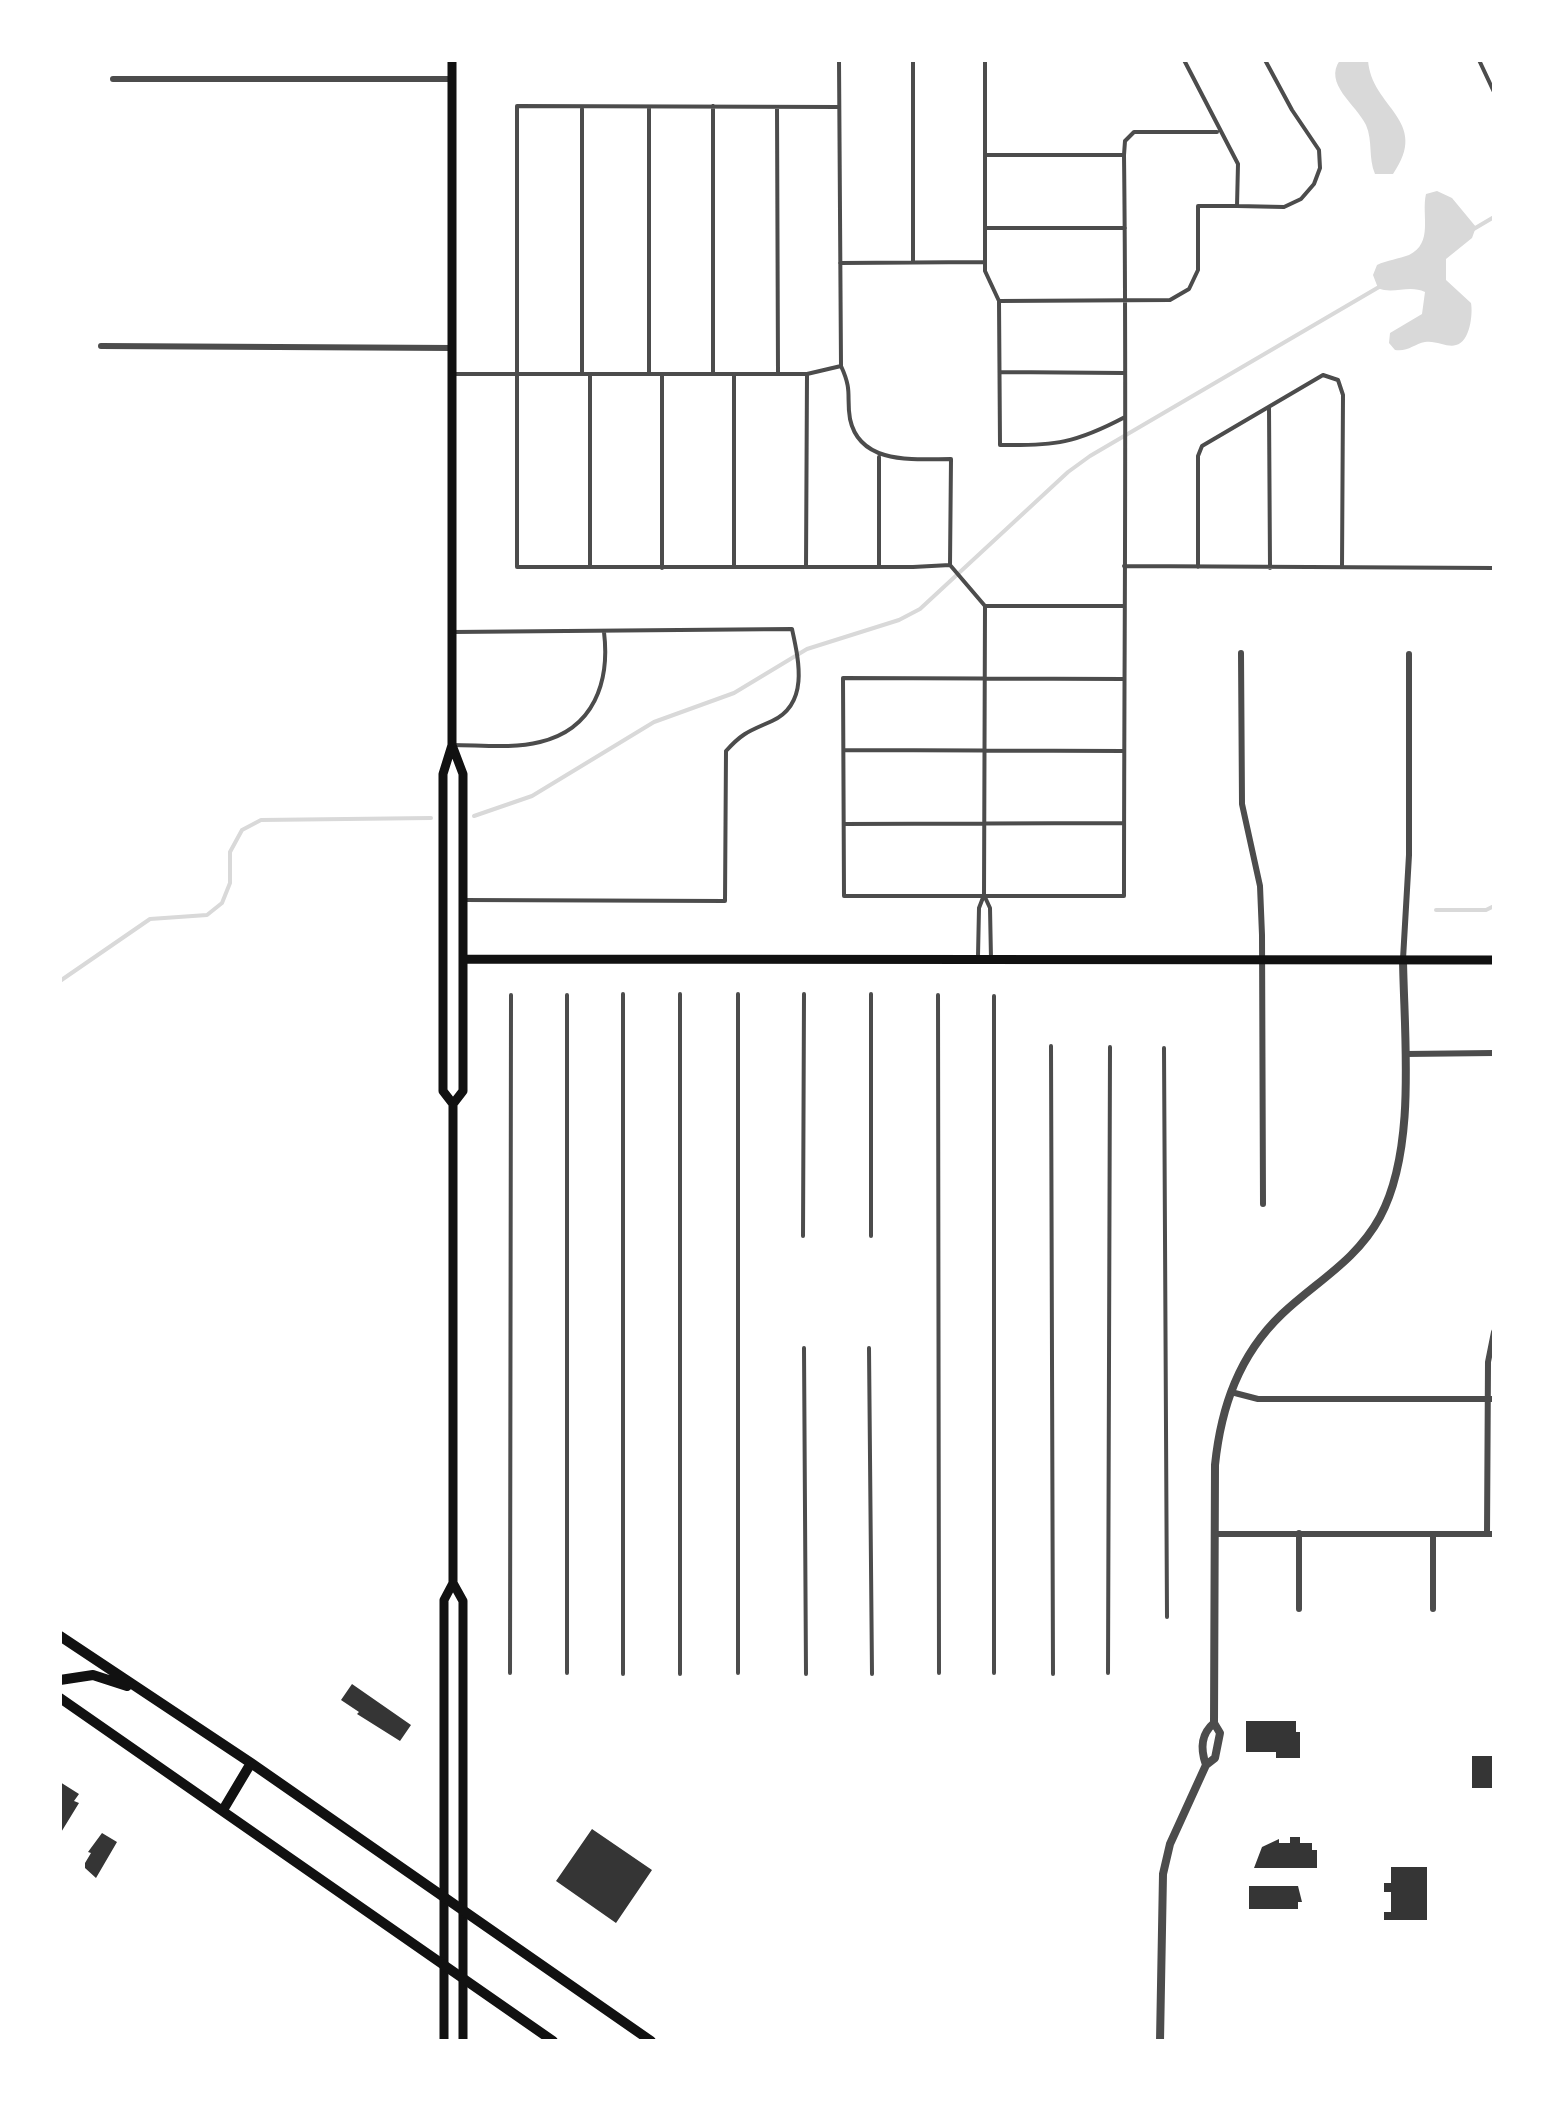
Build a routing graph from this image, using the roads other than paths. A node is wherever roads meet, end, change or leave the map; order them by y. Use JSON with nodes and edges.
{"nodes":[{"id":1,"x":452,"y":60,"type":"edge"},
{"id":2,"x":840,"y":60,"type":"edge"},
{"id":3,"x":913,"y":60,"type":"edge"},
{"id":4,"x":985,"y":60,"type":"edge"},
{"id":5,"x":1184,"y":60,"type":"edge"},
{"id":6,"x":1266,"y":60,"type":"edge"},
{"id":7,"x":1479,"y":60,"type":"edge"},
{"id":8,"x":113,"y":79,"type":"dead end"},
{"id":9,"x":452,"y":79,"type":"junction"},
{"id":10,"x":1494,"y":92,"type":"edge"},
{"id":11,"x":582,"y":106,"type":"junction"},
{"id":12,"x":649,"y":106,"type":"junction"},
{"id":13,"x":714,"y":106,"type":"junction"},
{"id":14,"x":777,"y":106,"type":"junction"},
{"id":15,"x":839,"y":106,"type":"junction"},
{"id":16,"x":1219,"y":132,"type":"junction"},
{"id":17,"x":986,"y":155,"type":"junction"},
{"id":18,"x":1124,"y":155,"type":"junction"},
{"id":19,"x":1236,"y":206,"type":"junction"},
{"id":20,"x":986,"y":228,"type":"junction"},
{"id":21,"x":1124,"y":228,"type":"junction"},
{"id":22,"x":913,"y":262,"type":"junction"},
{"id":23,"x":985,"y":262,"type":"junction"},
{"id":24,"x":840,"y":263,"type":"junction"},
{"id":25,"x":1124,"y":300,"type":"junction"},
{"id":26,"x":1000,"y":301,"type":"junction"},
{"id":27,"x":101,"y":346,"type":"dead end"},
{"id":28,"x":452,"y":348,"type":"junction"},
{"id":29,"x":842,"y":366,"type":"junction"},
{"id":30,"x":1000,"y":372,"type":"junction"},
{"id":31,"x":1124,"y":373,"type":"junction"},
{"id":32,"x":453,"y":374,"type":"junction"},
{"id":33,"x":516,"y":374,"type":"junction"},
{"id":34,"x":582,"y":374,"type":"junction"},
{"id":35,"x":590,"y":374,"type":"junction"},
{"id":36,"x":649,"y":374,"type":"junction"},
{"id":37,"x":662,"y":374,"type":"junction"},
{"id":38,"x":714,"y":374,"type":"junction"},
{"id":39,"x":734,"y":374,"type":"junction"},
{"id":40,"x":778,"y":374,"type":"junction"},
{"id":41,"x":807,"y":374,"type":"junction"},
{"id":42,"x":1269,"y":407,"type":"junction"},
{"id":43,"x":1124,"y":417,"type":"junction"},
{"id":44,"x":879,"y":455,"type":"junction"},
{"id":45,"x":734,"y":566,"type":"junction"},
{"id":46,"x":952,"y":566,"type":"junction"},
{"id":47,"x":1124,"y":566,"type":"junction"},
{"id":48,"x":590,"y":567,"type":"junction"},
{"id":49,"x":806,"y":567,"type":"junction"},
{"id":50,"x":880,"y":567,"type":"junction"},
{"id":51,"x":1198,"y":567,"type":"junction"},
{"id":52,"x":1342,"y":567,"type":"junction"},
{"id":53,"x":662,"y":568,"type":"junction"},
{"id":54,"x":1270,"y":568,"type":"junction"},
{"id":55,"x":1494,"y":568,"type":"edge"},
{"id":56,"x":985,"y":606,"type":"junction"},
{"id":57,"x":1124,"y":606,"type":"junction"},
{"id":58,"x":453,"y":632,"type":"junction"},
{"id":59,"x":604,"y":632,"type":"junction"},
{"id":60,"x":1241,"y":653,"type":"dead end"},
{"id":61,"x":1409,"y":654,"type":"dead end"},
{"id":62,"x":985,"y":679,"type":"junction"},
{"id":63,"x":1124,"y":679,"type":"junction"},
{"id":64,"x":452,"y":744,"type":"junction"},
{"id":65,"x":844,"y":750,"type":"junction"},
{"id":66,"x":985,"y":751,"type":"junction"},
{"id":67,"x":1124,"y":751,"type":"junction"},
{"id":68,"x":985,"y":822,"type":"junction"},
{"id":69,"x":1124,"y":823,"type":"junction"},
{"id":70,"x":844,"y":824,"type":"junction"},
{"id":71,"x":984,"y":895,"type":"junction"},
{"id":72,"x":464,"y":900,"type":"junction"},
{"id":73,"x":464,"y":959,"type":"junction"},
{"id":74,"x":1403,"y":959,"type":"junction"},
{"id":75,"x":978,"y":960,"type":"junction"},
{"id":76,"x":991,"y":960,"type":"junction"},
{"id":77,"x":1262,"y":960,"type":"junction"},
{"id":78,"x":1494,"y":960,"type":"edge"},
{"id":79,"x":511,"y":994,"type":"dead end"},
{"id":80,"x":624,"y":994,"type":"dead end"},
{"id":81,"x":680,"y":994,"type":"dead end"},
{"id":82,"x":738,"y":994,"type":"dead end"},
{"id":83,"x":804,"y":994,"type":"dead end"},
{"id":84,"x":871,"y":994,"type":"dead end"},
{"id":85,"x":566,"y":995,"type":"dead end"},
{"id":86,"x":938,"y":995,"type":"dead end"},
{"id":87,"x":994,"y":996,"type":"dead end"},
{"id":88,"x":1051,"y":1046,"type":"dead end"},
{"id":89,"x":1110,"y":1047,"type":"dead end"},
{"id":90,"x":1164,"y":1048,"type":"dead end"},
{"id":91,"x":1494,"y":1053,"type":"edge"},
{"id":92,"x":1404,"y":1054,"type":"junction"},
{"id":93,"x":453,"y":1104,"type":"junction"},
{"id":94,"x":1262,"y":1204,"type":"dead end"},
{"id":95,"x":803,"y":1236,"type":"dead end"},
{"id":96,"x":871,"y":1236,"type":"dead end"},
{"id":97,"x":1494,"y":1332,"type":"edge"},
{"id":98,"x":804,"y":1348,"type":"dead end"},
{"id":99,"x":869,"y":1348,"type":"dead end"},
{"id":100,"x":1230,"y":1392,"type":"junction"},
{"id":101,"x":1490,"y":1400,"type":"edge"},
{"id":102,"x":1216,"y":1534,"type":"junction"},
{"id":103,"x":1299,"y":1534,"type":"junction"},
{"id":104,"x":1434,"y":1534,"type":"junction"},
{"id":105,"x":1491,"y":1534,"type":"edge"},
{"id":106,"x":453,"y":1583,"type":"junction"},
{"id":107,"x":1299,"y":1609,"type":"dead end"},
{"id":108,"x":1434,"y":1609,"type":"dead end"},
{"id":109,"x":1167,"y":1617,"type":"dead end"},
{"id":110,"x":60,"y":1636,"type":"edge"},
{"id":111,"x":510,"y":1673,"type":"dead end"},
{"id":112,"x":567,"y":1673,"type":"dead end"},
{"id":113,"x":738,"y":1673,"type":"dead end"},
{"id":114,"x":939,"y":1673,"type":"dead end"},
{"id":115,"x":994,"y":1673,"type":"dead end"},
{"id":116,"x":623,"y":1674,"type":"dead end"},
{"id":117,"x":680,"y":1674,"type":"dead end"},
{"id":118,"x":806,"y":1674,"type":"dead end"},
{"id":119,"x":872,"y":1674,"type":"dead end"},
{"id":120,"x":1053,"y":1674,"type":"dead end"},
{"id":121,"x":1108,"y":1674,"type":"dead end"},
{"id":122,"x":60,"y":1680,"type":"edge"},
{"id":123,"x":151,"y":1696,"type":"junction"},
{"id":124,"x":60,"y":1698,"type":"edge"},
{"id":125,"x":1214,"y":1723,"type":"junction"},
{"id":126,"x":251,"y":1763,"type":"junction"},
{"id":127,"x":1206,"y":1765,"type":"junction"},
{"id":128,"x":223,"y":1810,"type":"junction"},
{"id":129,"x":444,"y":1899,"type":"junction"},
{"id":130,"x":463,"y":1913,"type":"junction"},
{"id":131,"x":444,"y":1965,"type":"junction"},
{"id":132,"x":463,"y":1978,"type":"junction"},
{"id":133,"x":444,"y":2041,"type":"edge"},
{"id":134,"x":463,"y":2041,"type":"edge"},
{"id":135,"x":553,"y":2041,"type":"edge"},
{"id":136,"x":651,"y":2041,"type":"edge"},
{"id":137,"x":1160,"y":2041,"type":"edge"}],
"edges":[{"from":1,"to":9,"type":"main road"},
{"from":2,"to":15,"type":"lane"},
{"from":3,"to":22,"type":"lane"},
{"from":4,"to":17,"type":"lane"},
{"from":5,"to":16,"type":"lane"},
{"from":6,"to":19,"type":"lane"},
{"from":7,"to":10,"type":"lane"},
{"from":8,"to":9,"type":"street"},
{"from":9,"to":28,"type":"main road"},
{"from":11,"to":12,"type":"lane"},
{"from":11,"to":33,"type":"lane"},
{"from":11,"to":34,"type":"lane"},
{"from":12,"to":13,"type":"lane"},
{"from":12,"to":36,"type":"lane"},
{"from":13,"to":14,"type":"lane"},
{"from":13,"to":38,"type":"lane"},
{"from":14,"to":15,"type":"lane"},
{"from":14,"to":40,"type":"lane"},
{"from":15,"to":24,"type":"lane"},
{"from":16,"to":18,"type":"lane"},
{"from":16,"to":19,"type":"lane"},
{"from":17,"to":18,"type":"lane"},
{"from":17,"to":20,"type":"lane"},
{"from":18,"to":21,"type":"lane"},
{"from":19,"to":25,"type":"lane"},
{"from":20,"to":21,"type":"lane"},
{"from":20,"to":23,"type":"lane"},
{"from":21,"to":25,"type":"lane"},
{"from":22,"to":23,"type":"lane"},
{"from":22,"to":24,"type":"lane"},
{"from":23,"to":26,"type":"lane"},
{"from":24,"to":29,"type":"lane"},
{"from":25,"to":26,"type":"lane"},
{"from":25,"to":31,"type":"lane"},
{"from":26,"to":30,"type":"lane"},
{"from":27,"to":28,"type":"street"},
{"from":28,"to":32,"type":"main road"},
{"from":29,"to":41,"type":"lane"},
{"from":29,"to":44,"type":"lane"},
{"from":30,"to":31,"type":"lane"},
{"from":30,"to":43,"type":"lane"},
{"from":31,"to":43,"type":"lane"},
{"from":32,"to":33,"type":"lane"},
{"from":32,"to":58,"type":"main road"},
{"from":33,"to":34,"type":"lane"},
{"from":33,"to":48,"type":"lane"},
{"from":34,"to":35,"type":"lane"},
{"from":35,"to":36,"type":"lane"},
{"from":35,"to":48,"type":"lane"},
{"from":36,"to":37,"type":"lane"},
{"from":37,"to":38,"type":"lane"},
{"from":37,"to":53,"type":"lane"},
{"from":38,"to":39,"type":"lane"},
{"from":39,"to":40,"type":"lane"},
{"from":39,"to":45,"type":"lane"},
{"from":40,"to":41,"type":"lane"},
{"from":41,"to":49,"type":"lane"},
{"from":42,"to":51,"type":"lane"},
{"from":42,"to":52,"type":"lane"},
{"from":42,"to":54,"type":"lane"},
{"from":43,"to":47,"type":"lane"},
{"from":44,"to":46,"type":"lane"},
{"from":44,"to":50,"type":"lane"},
{"from":45,"to":49,"type":"lane"},
{"from":45,"to":53,"type":"lane"},
{"from":46,"to":50,"type":"lane"},
{"from":46,"to":56,"type":"lane"},
{"from":47,"to":51,"type":"lane"},
{"from":47,"to":57,"type":"lane"},
{"from":48,"to":53,"type":"lane"},
{"from":49,"to":50,"type":"lane"},
{"from":51,"to":54,"type":"lane"},
{"from":52,"to":54,"type":"lane"},
{"from":52,"to":55,"type":"lane"},
{"from":56,"to":57,"type":"lane"},
{"from":56,"to":62,"type":"lane"},
{"from":57,"to":63,"type":"lane"},
{"from":58,"to":59,"type":"lane"},
{"from":58,"to":64,"type":"main road"},
{"from":59,"to":64,"type":"lane"},
{"from":59,"to":72,"type":"lane"},
{"from":60,"to":77,"type":"street"},
{"from":61,"to":74,"type":"street"},
{"from":62,"to":63,"type":"lane"},
{"from":62,"to":65,"type":"lane"},
{"from":62,"to":66,"type":"lane"},
{"from":63,"to":67,"type":"lane"},
{"from":64,"to":72,"type":"main road"},
{"from":64,"to":93,"type":"main road"},
{"from":65,"to":66,"type":"lane"},
{"from":65,"to":70,"type":"lane"},
{"from":66,"to":67,"type":"lane"},
{"from":66,"to":68,"type":"lane"},
{"from":67,"to":69,"type":"lane"},
{"from":68,"to":69,"type":"lane"},
{"from":68,"to":70,"type":"lane"},
{"from":68,"to":71,"type":"lane"},
{"from":69,"to":71,"type":"lane"},
{"from":70,"to":71,"type":"lane"},
{"from":71,"to":75,"type":"lane"},
{"from":71,"to":76,"type":"lane"},
{"from":72,"to":73,"type":"main road"},
{"from":73,"to":75,"type":"main road"},
{"from":73,"to":93,"type":"main road"},
{"from":74,"to":77,"type":"main road"},
{"from":74,"to":78,"type":"main road"},
{"from":74,"to":92,"type":"street"},
{"from":75,"to":76,"type":"main road"},
{"from":76,"to":77,"type":"main road"},
{"from":77,"to":94,"type":"street"},
{"from":79,"to":111,"type":"lane"},
{"from":80,"to":116,"type":"lane"},
{"from":81,"to":117,"type":"lane"},
{"from":82,"to":113,"type":"lane"},
{"from":83,"to":95,"type":"lane"},
{"from":84,"to":96,"type":"lane"},
{"from":85,"to":112,"type":"lane"},
{"from":86,"to":114,"type":"lane"},
{"from":87,"to":115,"type":"lane"},
{"from":88,"to":120,"type":"lane"},
{"from":89,"to":121,"type":"lane"},
{"from":90,"to":109,"type":"lane"},
{"from":91,"to":92,"type":"street"},
{"from":92,"to":100,"type":"street"},
{"from":93,"to":106,"type":"main road"},
{"from":97,"to":101,"type":"street"},
{"from":98,"to":118,"type":"lane"},
{"from":99,"to":119,"type":"lane"},
{"from":100,"to":101,"type":"street"},
{"from":100,"to":102,"type":"street"},
{"from":101,"to":105,"type":"street"},
{"from":102,"to":103,"type":"street"},
{"from":102,"to":125,"type":"street"},
{"from":103,"to":104,"type":"street"},
{"from":103,"to":107,"type":"street"},
{"from":104,"to":105,"type":"street"},
{"from":104,"to":108,"type":"street"},
{"from":106,"to":129,"type":"main road"},
{"from":106,"to":130,"type":"main road"},
{"from":110,"to":123,"type":"main road"},
{"from":122,"to":123,"type":"main road"},
{"from":123,"to":126,"type":"main road"},
{"from":124,"to":128,"type":"main road"},
{"from":125,"to":127,"type":"street"},
{"from":125,"to":127,"type":"street"},
{"from":126,"to":128,"type":"main road"},
{"from":126,"to":129,"type":"main road"},
{"from":127,"to":137,"type":"street"},
{"from":128,"to":131,"type":"main road"},
{"from":129,"to":130,"type":"main road"},
{"from":129,"to":131,"type":"main road"},
{"from":130,"to":132,"type":"main road"},
{"from":130,"to":136,"type":"main road"},
{"from":131,"to":132,"type":"main road"},
{"from":131,"to":133,"type":"main road"},
{"from":132,"to":134,"type":"main road"},
{"from":132,"to":135,"type":"main road"}]}
